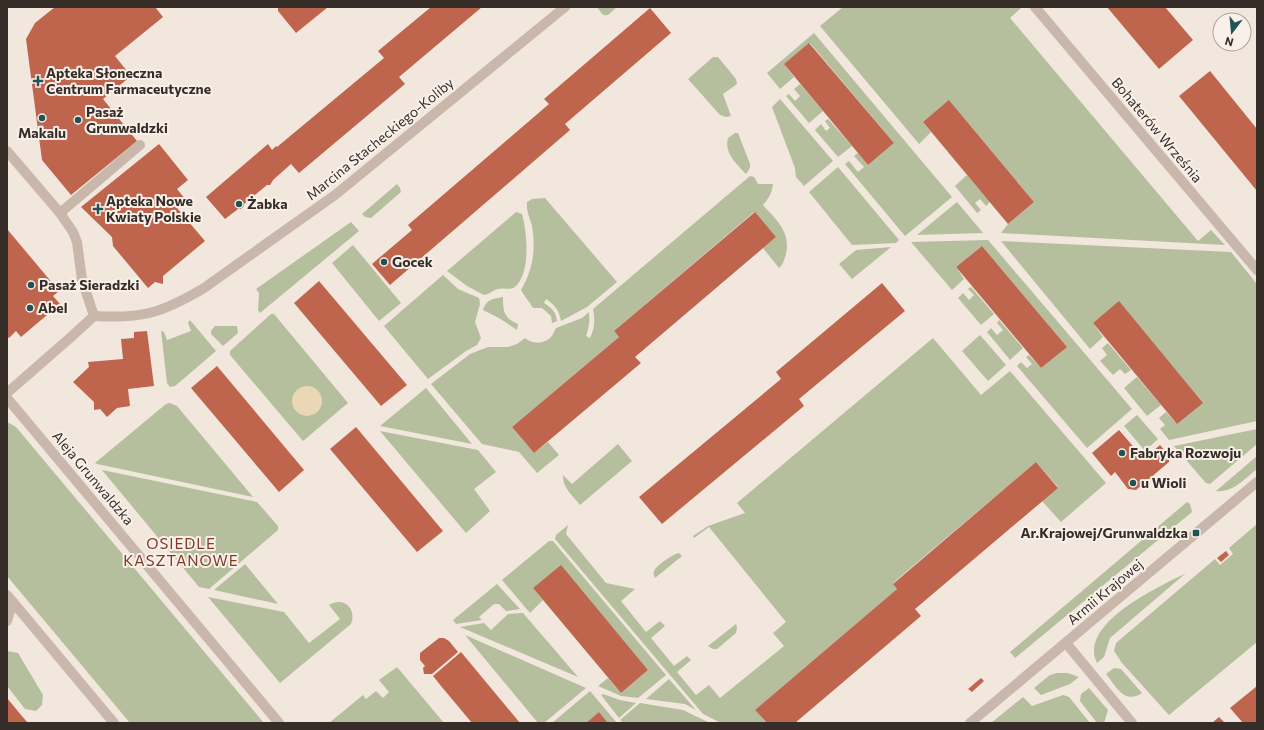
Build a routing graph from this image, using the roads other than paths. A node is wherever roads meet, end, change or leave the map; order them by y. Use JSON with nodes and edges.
{"nodes":[{"id":1,"x":565,"y":7,"type":"edge"},
{"id":2,"x":1035,"y":7,"type":"edge"},
{"id":3,"x":140,"y":145,"type":"dead end"},
{"id":4,"x":7,"y":151,"type":"edge"},
{"id":5,"x":60,"y":213,"type":"junction"},
{"id":6,"x":1257,"y":270,"type":"edge"},
{"id":7,"x":94,"y":316,"type":"junction"},
{"id":8,"x":7,"y":393,"type":"edge"},
{"id":9,"x":7,"y":398,"type":"edge"},
{"id":10,"x":1257,"y":482,"type":"edge"},
{"id":11,"x":10,"y":599,"type":"edge"},
{"id":12,"x":7,"y":621,"type":"edge"},
{"id":13,"x":1066,"y":644,"type":"junction"},
{"id":14,"x":114,"y":723,"type":"edge"},
{"id":15,"x":279,"y":723,"type":"edge"},
{"id":16,"x":970,"y":723,"type":"edge"},
{"id":17,"x":1132,"y":723,"type":"edge"}],
"edges":[{"from":1,"to":7,"type":"street","name":"Marcina Stacheckiego-Koliby"},
{"from":2,"to":6,"type":"street","name":"Bohaterów Września"},
{"from":3,"to":5,"type":"street"},
{"from":4,"to":5,"type":"street"},
{"from":5,"to":7,"type":"street"},
{"from":7,"to":8,"type":"street"},
{"from":9,"to":15,"type":"street","name":"Aleja Grunwaldzka"},
{"from":10,"to":13,"type":"street","name":"Armii Krajowej"},
{"from":11,"to":12,"type":"street"},
{"from":11,"to":14,"type":"street"},
{"from":13,"to":16,"type":"street","name":"Armii Krajowej"},
{"from":13,"to":17,"type":"street"}]}
